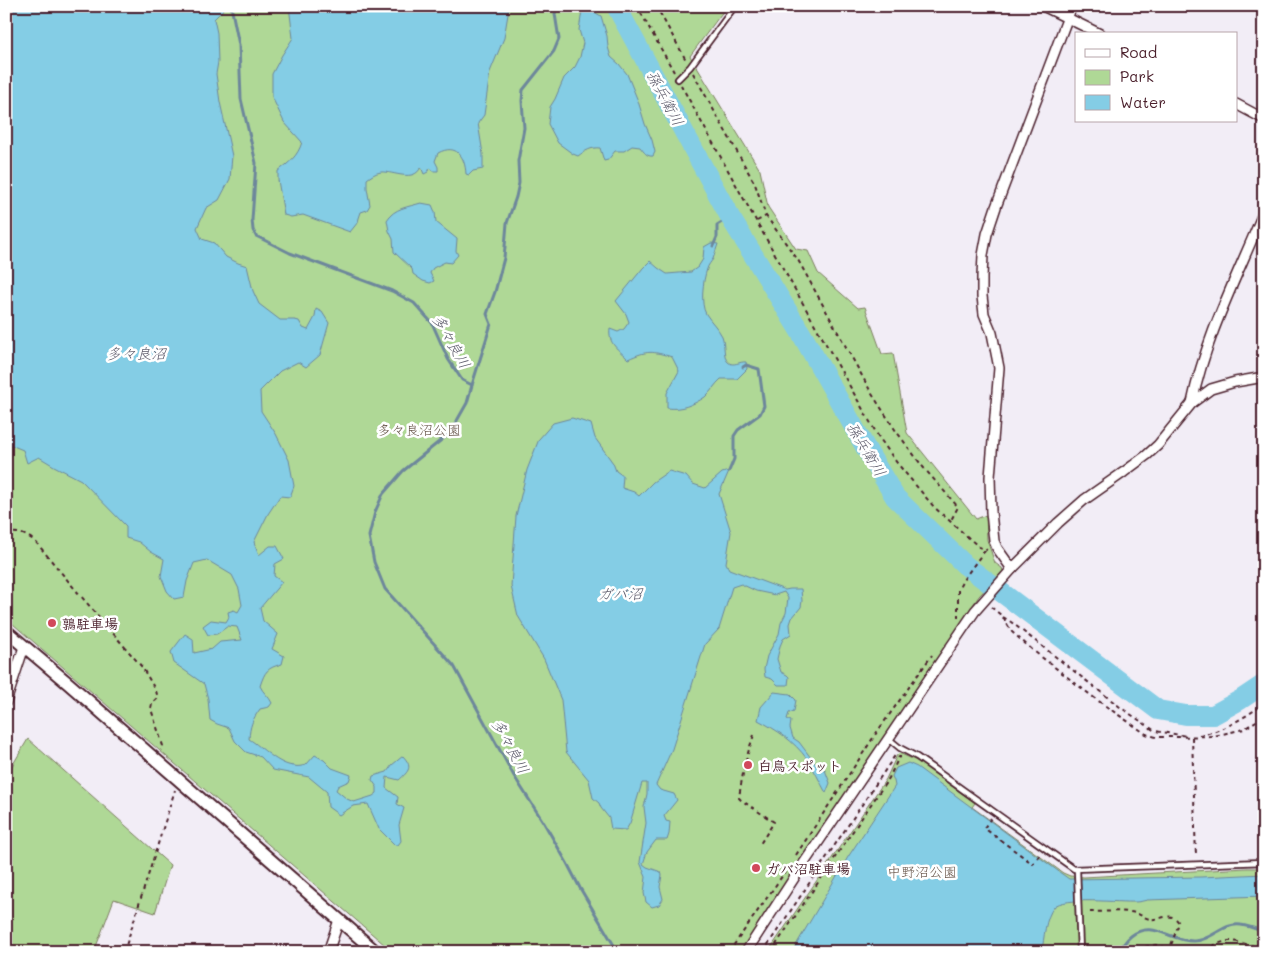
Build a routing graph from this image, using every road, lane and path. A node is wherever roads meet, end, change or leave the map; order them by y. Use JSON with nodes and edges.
{"nodes":[{"id":1,"x":637,"y":6,"type":"edge"},
{"id":2,"x":656,"y":6,"type":"edge"},
{"id":3,"x":736,"y":6,"type":"edge"},
{"id":4,"x":1043,"y":6,"type":"edge"},
{"id":5,"x":1072,"y":6,"type":"edge"},
{"id":6,"x":1068,"y":19,"type":"junction"},
{"id":7,"x":1096,"y":32,"type":"edge"},
{"id":8,"x":690,"y":67,"type":"junction"},
{"id":9,"x":678,"y":79,"type":"junction"},
{"id":10,"x":1238,"y":105,"type":"edge"},
{"id":11,"x":1264,"y":119,"type":"edge"},
{"id":12,"x":1264,"y":211,"type":"edge"},
{"id":13,"x":766,"y":216,"type":"junction"},
{"id":14,"x":756,"y":221,"type":"junction"},
{"id":15,"x":1264,"y":376,"type":"edge"},
{"id":16,"x":1192,"y":402,"type":"junction"},
{"id":17,"x":950,"y":522,"type":"junction"},
{"id":18,"x":6,"y":534,"type":"edge"},
{"id":19,"x":997,"y":548,"type":"junction"},
{"id":20,"x":986,"y":550,"type":"junction"},
{"id":21,"x":1009,"y":572,"type":"junction"},
{"id":22,"x":985,"y":599,"type":"junction"},
{"id":23,"x":1002,"y":616,"type":"junction"},
{"id":24,"x":958,"y":620,"type":"dead end"},
{"id":25,"x":6,"y":631,"type":"edge"},
{"id":26,"x":24,"y":647,"type":"junction"},
{"id":27,"x":934,"y":652,"type":"dead end"},
{"id":28,"x":6,"y":702,"type":"edge"},
{"id":29,"x":1264,"y":704,"type":"edge"},
{"id":30,"x":1264,"y":716,"type":"edge"},
{"id":31,"x":754,"y":735,"type":"dead end"},
{"id":32,"x":1192,"y":736,"type":"junction"},
{"id":33,"x":888,"y":738,"type":"junction"},
{"id":34,"x":900,"y":748,"type":"junction"},
{"id":35,"x":158,"y":754,"type":"dead end"},
{"id":36,"x":902,"y":757,"type":"dead end"},
{"id":37,"x":178,"y":780,"type":"junction"},
{"id":38,"x":991,"y":818,"type":"dead end"},
{"id":39,"x":760,"y":844,"type":"dead end"},
{"id":40,"x":1041,"y":853,"type":"dead end"},
{"id":41,"x":796,"y":855,"type":"dead end"},
{"id":42,"x":1264,"y":862,"type":"edge"},
{"id":43,"x":1196,"y":864,"type":"junction"},
{"id":44,"x":1077,"y":869,"type":"junction"},
{"id":45,"x":785,"y":872,"type":"dead end"},
{"id":46,"x":1090,"y":912,"type":"dead end"},
{"id":47,"x":339,"y":920,"type":"junction"},
{"id":48,"x":1170,"y":948,"type":"junction"},
{"id":49,"x":1264,"y":949,"type":"edge"},
{"id":50,"x":124,"y":952,"type":"edge"},
{"id":51,"x":328,"y":952,"type":"edge"},
{"id":52,"x":376,"y":952,"type":"edge"},
{"id":53,"x":729,"y":952,"type":"edge"},
{"id":54,"x":746,"y":952,"type":"edge"},
{"id":55,"x":763,"y":952,"type":"edge"},
{"id":56,"x":771,"y":952,"type":"edge"},
{"id":57,"x":1080,"y":952,"type":"edge"},
{"id":58,"x":1140,"y":952,"type":"edge"},
{"id":59,"x":1185,"y":952,"type":"edge"},
{"id":60,"x":1197,"y":952,"type":"edge"}],
"edges":[{"from":1,"to":9,"type":"path"},
{"from":2,"to":8,"type":"path"},
{"from":3,"to":8,"type":"lane"},
{"from":4,"to":6,"type":"street"},
{"from":5,"to":6,"type":"street"},
{"from":6,"to":7,"type":"street"},
{"from":6,"to":19,"type":"street"},
{"from":8,"to":9,"type":"lane"},
{"from":8,"to":13,"type":"path"},
{"from":9,"to":14,"type":"path"},
{"from":10,"to":11,"type":"street"},
{"from":12,"to":16,"type":"street"},
{"from":13,"to":14,"type":"path"},
{"from":13,"to":17,"type":"path"},
{"from":14,"to":17,"type":"path"},
{"from":15,"to":16,"type":"street"},
{"from":16,"to":21,"type":"street"},
{"from":17,"to":20,"type":"path"},
{"from":18,"to":35,"type":"path"},
{"from":19,"to":20,"type":"path"},
{"from":19,"to":21,"type":"street"},
{"from":20,"to":24,"type":"path"},
{"from":21,"to":22,"type":"street"},
{"from":22,"to":23,"type":"path"},
{"from":22,"to":33,"type":"street"},
{"from":23,"to":32,"type":"path"},
{"from":23,"to":32,"type":"path"},
{"from":25,"to":26,"type":"street"},
{"from":26,"to":28,"type":"street"},
{"from":26,"to":37,"type":"street"},
{"from":27,"to":41,"type":"path"},
{"from":29,"to":32,"type":"path"},
{"from":30,"to":32,"type":"path"},
{"from":31,"to":39,"type":"path"},
{"from":32,"to":43,"type":"path"},
{"from":33,"to":34,"type":"lane"},
{"from":33,"to":54,"type":"street"},
{"from":34,"to":44,"type":"lane"},
{"from":34,"to":55,"type":"path"},
{"from":36,"to":56,"type":"path"},
{"from":37,"to":47,"type":"street"},
{"from":37,"to":50,"type":"path"},
{"from":38,"to":40,"type":"path"},
{"from":42,"to":43,"type":"lane"},
{"from":43,"to":44,"type":"lane"},
{"from":44,"to":57,"type":"lane"},
{"from":45,"to":53,"type":"path"},
{"from":46,"to":48,"type":"path"},
{"from":47,"to":51,"type":"street"},
{"from":47,"to":52,"type":"street"},
{"from":48,"to":58,"type":"path"},
{"from":48,"to":59,"type":"path"},
{"from":49,"to":60,"type":"path"}]}
